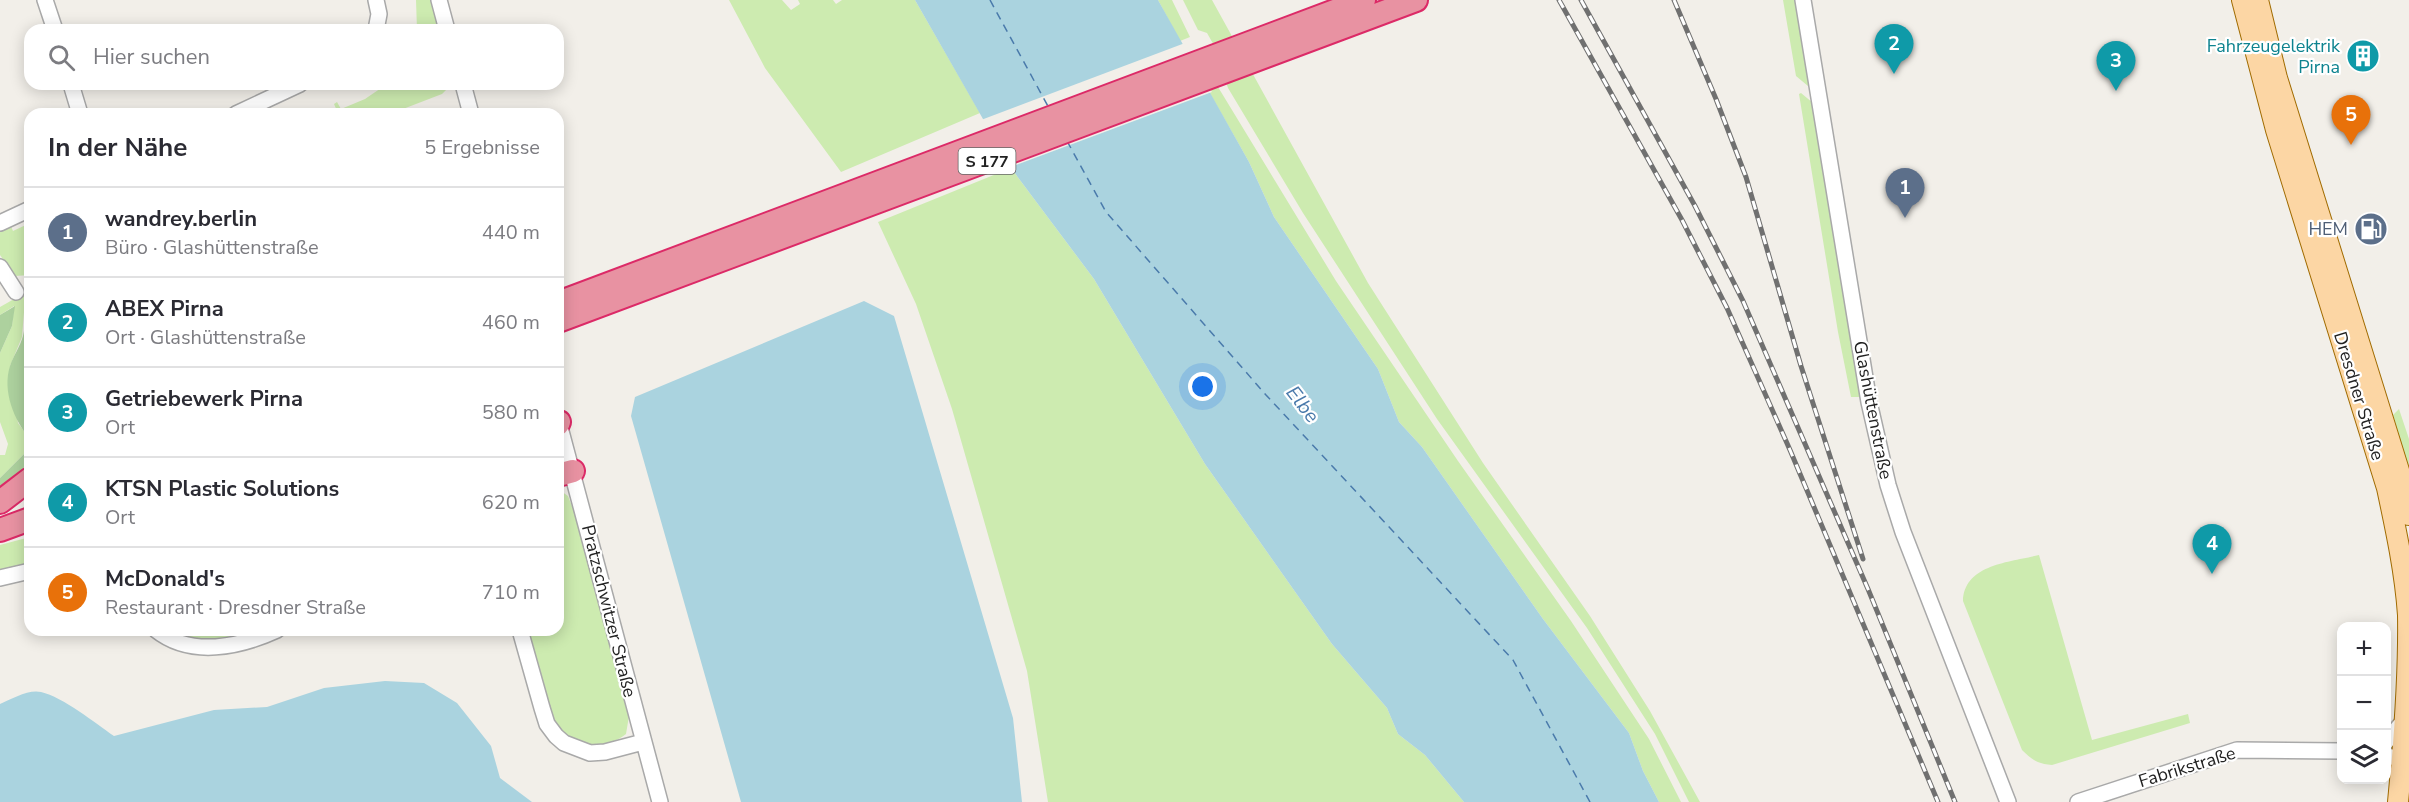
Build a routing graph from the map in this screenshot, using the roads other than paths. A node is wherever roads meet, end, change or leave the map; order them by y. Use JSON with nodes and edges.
{"nodes":[{"id":1,"x":45,"y":0,"type":"edge"},
{"id":2,"x":376,"y":0,"type":"edge"},
{"id":3,"x":439,"y":0,"type":"edge"},
{"id":4,"x":1364,"y":0,"type":"edge"},
{"id":5,"x":1416,"y":0,"type":"edge"},
{"id":6,"x":1803,"y":0,"type":"edge"},
{"id":7,"x":2242,"y":0,"type":"edge"},
{"id":8,"x":2258,"y":0,"type":"edge"},
{"id":9,"x":53,"y":24,"type":"edge"},
{"id":10,"x":377,"y":24,"type":"edge"},
{"id":11,"x":445,"y":24,"type":"edge"},
{"id":12,"x":73,"y":90,"type":"edge"},
{"id":13,"x":287,"y":90,"type":"edge"},
{"id":14,"x":465,"y":90,"type":"edge"},
{"id":15,"x":78,"y":108,"type":"edge"},
{"id":16,"x":249,"y":108,"type":"edge"},
{"id":17,"x":469,"y":108,"type":"edge"},
{"id":18,"x":24,"y":212,"type":"edge"},
{"id":19,"x":0,"y":223,"type":"edge"},
{"id":20,"x":0,"y":267,"type":"edge"},
{"id":21,"x":16,"y":292,"type":"dead end"},
{"id":22,"x":564,"y":301,"type":"edge"},
{"id":23,"x":564,"y":319,"type":"edge"},
{"id":24,"x":566,"y":473,"type":"edge"},
{"id":25,"x":24,"y":484,"type":"edge"},
{"id":26,"x":24,"y":500,"type":"edge"},
{"id":27,"x":0,"y":502,"type":"edge"},
{"id":28,"x":0,"y":508,"type":"edge"},
{"id":29,"x":2409,"y":515,"type":"edge"},
{"id":30,"x":24,"y":522,"type":"edge"},
{"id":31,"x":24,"y":531,"type":"edge"},
{"id":32,"x":0,"y":532,"type":"edge"},
{"id":33,"x":24,"y":572,"type":"edge"},
{"id":34,"x":0,"y":578,"type":"edge"},
{"id":35,"x":170,"y":636,"type":"edge"},
{"id":36,"x":263,"y":636,"type":"edge"},
{"id":37,"x":522,"y":636,"type":"edge"},
{"id":38,"x":2406,"y":718,"type":"junction"},
{"id":39,"x":2391,"y":736,"type":"edge"},
{"id":40,"x":643,"y":742,"type":"junction"},
{"id":41,"x":2300,"y":750,"type":"junction"},
{"id":42,"x":2337,"y":751,"type":"edge"},
{"id":43,"x":2337,"y":758,"type":"edge"},
{"id":44,"x":2399,"y":764,"type":"edge"},
{"id":45,"x":660,"y":802,"type":"edge"},
{"id":46,"x":2008,"y":802,"type":"edge"},
{"id":47,"x":2078,"y":802,"type":"edge"},
{"id":48,"x":2398,"y":802,"type":"edge"}],
"edges":[{"from":1,"to":9,"type":"street"},
{"from":2,"to":10,"type":"street"},
{"from":3,"to":11,"type":"street"},
{"from":4,"to":22,"type":"highway","number":"S 177"},
{"from":5,"to":23,"type":"highway","number":"S 177"},
{"from":6,"to":46,"type":"street","name":"Glashüttenstraße"},
{"from":7,"to":38,"type":"main road","name":"Dresdner Straße"},
{"from":8,"to":29,"type":"main road","name":"Dresdner Straße"},
{"from":12,"to":15,"type":"street"},
{"from":13,"to":16,"type":"street"},
{"from":14,"to":17,"type":"street"},
{"from":18,"to":19,"type":"street"},
{"from":20,"to":21,"type":"street"},
{"from":24,"to":40,"type":"street","name":"Pratzschwitzer Straße"},
{"from":25,"to":27,"type":"highway"},
{"from":26,"to":28,"type":"highway"},
{"from":30,"to":32,"type":"highway"},
{"from":31,"to":32,"type":"highway"},
{"from":33,"to":34,"type":"street"},
{"from":35,"to":36,"type":"street"},
{"from":37,"to":40,"type":"street"},
{"from":38,"to":39,"type":"street"},
{"from":38,"to":44,"type":"main road","name":"Dresdner Straße"},
{"from":40,"to":45,"type":"street","name":"Pratzschwitzer Straße"},
{"from":41,"to":42,"type":"street","name":"Fabrikstraße"},
{"from":41,"to":43,"type":"street","name":"Fabrikstraße"},
{"from":41,"to":47,"type":"street","name":"Fabrikstraße"},
{"from":44,"to":48,"type":"main road","name":"Dresdner Straße"}]}
